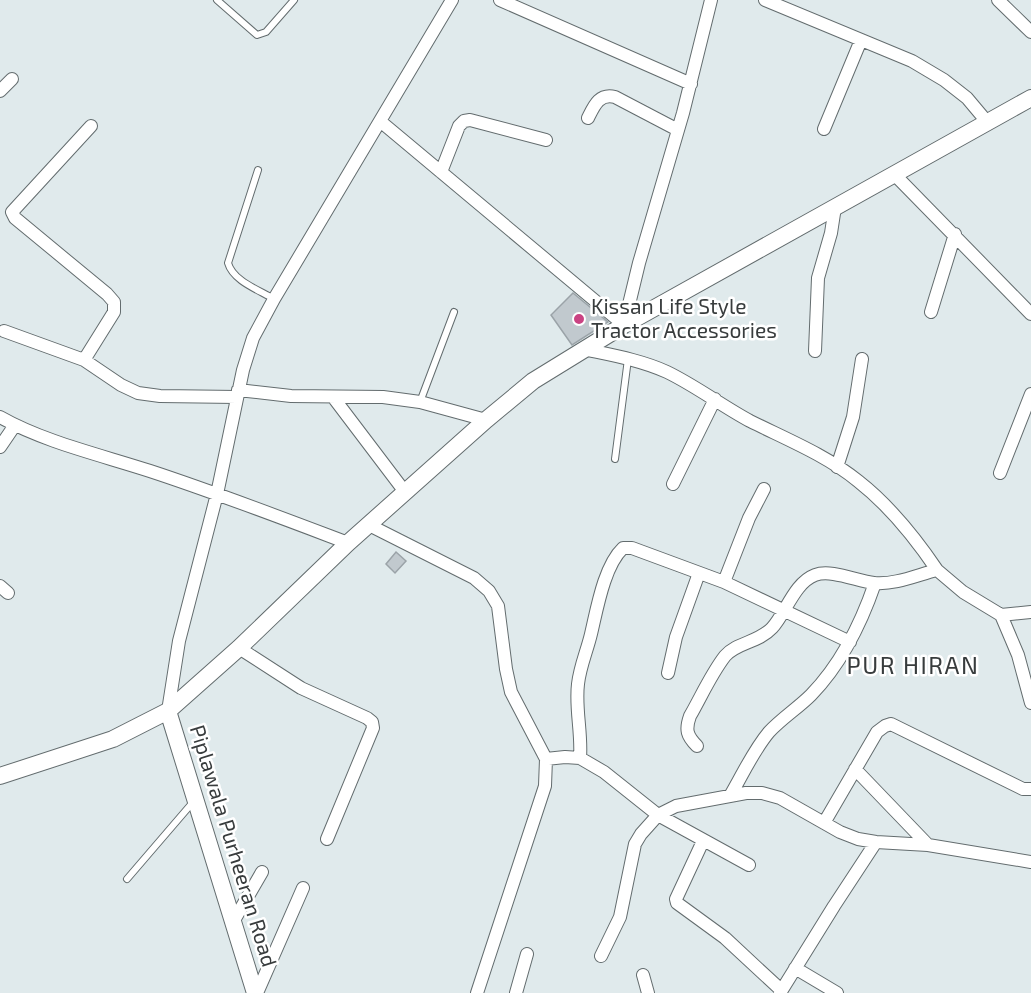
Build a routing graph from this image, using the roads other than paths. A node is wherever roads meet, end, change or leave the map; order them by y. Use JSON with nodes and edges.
{"nodes":[{"id":1,"x":217,"y":0,"type":"edge"},
{"id":2,"x":294,"y":0,"type":"edge"},
{"id":3,"x":452,"y":0,"type":"edge"},
{"id":4,"x":500,"y":0,"type":"edge"},
{"id":5,"x":711,"y":0,"type":"edge"},
{"id":6,"x":765,"y":0,"type":"edge"},
{"id":7,"x":1000,"y":1,"type":"edge"},
{"id":8,"x":1031,"y":32,"type":"edge"},
{"id":9,"x":861,"y":40,"type":"junction"},
{"id":10,"x":12,"y":79,"type":"dead end"},
{"id":11,"x":691,"y":84,"type":"junction"},
{"id":12,"x":0,"y":91,"type":"edge"},
{"id":13,"x":1031,"y":99,"type":"edge"},
{"id":14,"x":588,"y":118,"type":"dead end"},
{"id":15,"x":380,"y":121,"type":"junction"},
{"id":16,"x":988,"y":123,"type":"junction"},
{"id":17,"x":91,"y":126,"type":"dead end"},
{"id":18,"x":824,"y":129,"type":"dead end"},
{"id":19,"x":678,"y":130,"type":"junction"},
{"id":20,"x":546,"y":140,"type":"dead end"},
{"id":21,"x":258,"y":170,"type":"dead end"},
{"id":22,"x":441,"y":172,"type":"junction"},
{"id":23,"x":895,"y":175,"type":"junction"},
{"id":24,"x":835,"y":207,"type":"junction"},
{"id":25,"x":955,"y":234,"type":"junction"},
{"id":26,"x":274,"y":299,"type":"junction"},
{"id":27,"x":453,"y":312,"type":"dead end"},
{"id":28,"x":931,"y":312,"type":"dead end"},
{"id":29,"x":1031,"y":314,"type":"edge"},
{"id":30,"x":624,"y":325,"type":"junction"},
{"id":31,"x":4,"y":331,"type":"dead end"},
{"id":32,"x":583,"y":349,"type":"junction"},
{"id":33,"x":815,"y":351,"type":"dead end"},
{"id":34,"x":628,"y":359,"type":"junction"},
{"id":35,"x":862,"y":359,"type":"dead end"},
{"id":36,"x":84,"y":360,"type":"junction"},
{"id":37,"x":238,"y":394,"type":"junction"},
{"id":38,"x":1031,"y":394,"type":"edge"},
{"id":39,"x":333,"y":397,"type":"junction"},
{"id":40,"x":715,"y":399,"type":"junction"},
{"id":41,"x":420,"y":402,"type":"junction"},
{"id":42,"x":0,"y":417,"type":"edge"},
{"id":43,"x":486,"y":420,"type":"junction"},
{"id":44,"x":15,"y":425,"type":"junction"},
{"id":45,"x":0,"y":447,"type":"edge"},
{"id":46,"x":615,"y":459,"type":"dead end"},
{"id":47,"x":837,"y":467,"type":"junction"},
{"id":48,"x":1000,"y":472,"type":"dead end"},
{"id":49,"x":674,"y":484,"type":"dead end"},
{"id":50,"x":764,"y":489,"type":"dead end"},
{"id":51,"x":405,"y":492,"type":"junction"},
{"id":52,"x":217,"y":494,"type":"junction"},
{"id":53,"x":369,"y":525,"type":"junction"},
{"id":54,"x":348,"y":543,"type":"junction"},
{"id":55,"x":937,"y":570,"type":"junction"},
{"id":56,"x":699,"y":573,"type":"junction"},
{"id":57,"x":724,"y":582,"type":"junction"},
{"id":58,"x":875,"y":583,"type":"junction"},
{"id":59,"x":785,"y":611,"type":"junction"},
{"id":60,"x":1031,"y":612,"type":"edge"},
{"id":61,"x":1001,"y":615,"type":"junction"},
{"id":62,"x":850,"y":642,"type":"junction"},
{"id":63,"x":239,"y":648,"type":"junction"},
{"id":64,"x":669,"y":673,"type":"dead end"},
{"id":65,"x":1031,"y":704,"type":"edge"},
{"id":66,"x":168,"y":711,"type":"junction"},
{"id":67,"x":697,"y":746,"type":"dead end"},
{"id":68,"x":580,"y":758,"type":"junction"},
{"id":69,"x":546,"y":759,"type":"junction"},
{"id":70,"x":855,"y":770,"type":"junction"},
{"id":71,"x":1,"y":774,"type":"edge"},
{"id":72,"x":1031,"y":789,"type":"edge"},
{"id":73,"x":730,"y":795,"type":"junction"},
{"id":74,"x":196,"y":799,"type":"junction"},
{"id":75,"x":658,"y":816,"type":"junction"},
{"id":76,"x":824,"y":823,"type":"junction"},
{"id":77,"x":327,"y":839,"type":"dead end"},
{"id":78,"x":703,"y":841,"type":"junction"},
{"id":79,"x":876,"y":842,"type":"junction"},
{"id":80,"x":928,"y":845,"type":"junction"},
{"id":81,"x":1029,"y":858,"type":"edge"},
{"id":82,"x":749,"y":865,"type":"dead end"},
{"id":83,"x":262,"y":872,"type":"dead end"},
{"id":84,"x":127,"y":879,"type":"dead end"},
{"id":85,"x":303,"y":888,"type":"dead end"},
{"id":86,"x":233,"y":922,"type":"junction"},
{"id":87,"x":527,"y":954,"type":"dead end"},
{"id":88,"x":601,"y":956,"type":"dead end"},
{"id":89,"x":795,"y":968,"type":"junction"},
{"id":90,"x":643,"y":975,"type":"dead end"},
{"id":91,"x":781,"y":992,"type":"edge"},
{"id":92,"x":256,"y":993,"type":"edge"},
{"id":93,"x":477,"y":993,"type":"edge"},
{"id":94,"x":516,"y":993,"type":"edge"},
{"id":95,"x":648,"y":993,"type":"edge"},
{"id":96,"x":837,"y":993,"type":"edge"}],
"edges":[{"from":1,"to":2,"type":"lane"},
{"from":3,"to":15,"type":"street"},
{"from":4,"to":11,"type":"street"},
{"from":5,"to":11,"type":"street"},
{"from":6,"to":9,"type":"street"},
{"from":7,"to":8,"type":"street"},
{"from":9,"to":16,"type":"street"},
{"from":9,"to":18,"type":"street"},
{"from":10,"to":12,"type":"street"},
{"from":11,"to":19,"type":"street"},
{"from":13,"to":16,"type":"main road"},
{"from":14,"to":19,"type":"street"},
{"from":15,"to":22,"type":"street"},
{"from":15,"to":26,"type":"street"},
{"from":16,"to":23,"type":"main road"},
{"from":17,"to":36,"type":"street"},
{"from":19,"to":30,"type":"street"},
{"from":20,"to":22,"type":"street"},
{"from":21,"to":26,"type":"lane"},
{"from":22,"to":30,"type":"street"},
{"from":23,"to":24,"type":"main road"},
{"from":23,"to":25,"type":"street"},
{"from":24,"to":30,"type":"main road"},
{"from":24,"to":33,"type":"street"},
{"from":25,"to":28,"type":"street"},
{"from":25,"to":29,"type":"street"},
{"from":26,"to":37,"type":"street"},
{"from":27,"to":41,"type":"lane"},
{"from":30,"to":32,"type":"main road"},
{"from":31,"to":36,"type":"street"},
{"from":32,"to":34,"type":"street"},
{"from":32,"to":43,"type":"main road"},
{"from":34,"to":40,"type":"street"},
{"from":34,"to":46,"type":"lane"},
{"from":35,"to":47,"type":"street"},
{"from":36,"to":37,"type":"street"},
{"from":37,"to":39,"type":"street"},
{"from":37,"to":52,"type":"street"},
{"from":38,"to":48,"type":"street"},
{"from":39,"to":41,"type":"street"},
{"from":39,"to":51,"type":"street"},
{"from":40,"to":47,"type":"street"},
{"from":40,"to":49,"type":"street"},
{"from":41,"to":43,"type":"street"},
{"from":42,"to":44,"type":"street"},
{"from":43,"to":51,"type":"main road"},
{"from":44,"to":45,"type":"street"},
{"from":44,"to":52,"type":"street"},
{"from":47,"to":55,"type":"street"},
{"from":50,"to":57,"type":"street"},
{"from":51,"to":53,"type":"main road"},
{"from":52,"to":54,"type":"street"},
{"from":52,"to":66,"type":"street"},
{"from":53,"to":54,"type":"main road"},
{"from":53,"to":69,"type":"street"},
{"from":54,"to":63,"type":"main road"},
{"from":55,"to":58,"type":"street"},
{"from":55,"to":61,"type":"street"},
{"from":56,"to":57,"type":"street"},
{"from":56,"to":64,"type":"street"},
{"from":56,"to":68,"type":"street"},
{"from":57,"to":59,"type":"street"},
{"from":58,"to":59,"type":"street"},
{"from":58,"to":62,"type":"street"},
{"from":59,"to":62,"type":"street"},
{"from":59,"to":67,"type":"street"},
{"from":60,"to":61,"type":"street"},
{"from":61,"to":65,"type":"street"},
{"from":62,"to":73,"type":"street"},
{"from":63,"to":66,"type":"main road"},
{"from":63,"to":77,"type":"street"},
{"from":66,"to":71,"type":"main road"},
{"from":66,"to":74,"type":"main road","name":"Piplawala Purheeran Road"},
{"from":68,"to":69,"type":"street"},
{"from":68,"to":75,"type":"street"},
{"from":69,"to":93,"type":"street"},
{"from":70,"to":72,"type":"street"},
{"from":70,"to":76,"type":"street"},
{"from":70,"to":80,"type":"street"},
{"from":73,"to":75,"type":"street"},
{"from":73,"to":76,"type":"street"},
{"from":74,"to":84,"type":"lane"},
{"from":74,"to":86,"type":"main road","name":"Piplawala Purheeran Road"},
{"from":75,"to":78,"type":"street"},
{"from":75,"to":88,"type":"street"},
{"from":76,"to":79,"type":"street"},
{"from":78,"to":82,"type":"street"},
{"from":78,"to":91,"type":"street"},
{"from":79,"to":80,"type":"street"},
{"from":79,"to":89,"type":"street"},
{"from":80,"to":81,"type":"street"},
{"from":83,"to":86,"type":"street"},
{"from":85,"to":92,"type":"street"},
{"from":86,"to":92,"type":"main road","name":"Piplawala Purheeran Road"},
{"from":87,"to":94,"type":"street"},
{"from":89,"to":91,"type":"street"},
{"from":89,"to":96,"type":"street"},
{"from":90,"to":95,"type":"street"}]}
